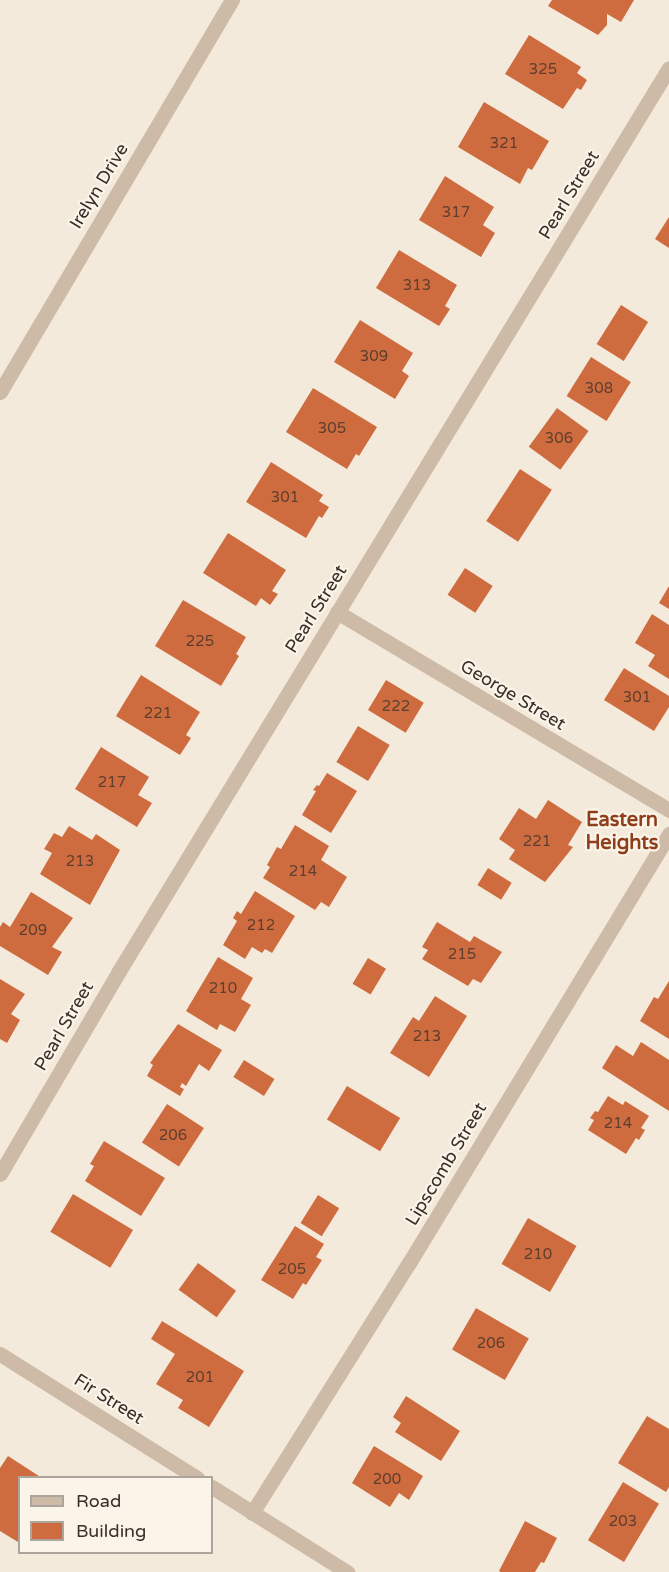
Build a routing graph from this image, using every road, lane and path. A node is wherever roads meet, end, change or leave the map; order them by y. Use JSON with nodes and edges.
{"nodes":[{"id":1,"x":232,"y":0,"type":"edge"},
{"id":2,"x":669,"y":68,"type":"edge"},
{"id":3,"x":0,"y":393,"type":"edge"},
{"id":4,"x":337,"y":612,"type":"junction"},
{"id":5,"x":669,"y":810,"type":"edge"},
{"id":6,"x":669,"y":834,"type":"edge"},
{"id":7,"x":0,"y":1174,"type":"edge"},
{"id":8,"x":0,"y":1354,"type":"edge"},
{"id":9,"x":194,"y":1476,"type":"edge"},
{"id":10,"x":213,"y":1488,"type":"edge"},
{"id":11,"x":252,"y":1513,"type":"junction"},
{"id":12,"x":347,"y":1572,"type":"edge"}],
"edges":[{"from":1,"to":3,"type":"street","name":"Irelyn Drive"},
{"from":2,"to":4,"type":"street","name":"Pearl Street"},
{"from":4,"to":5,"type":"street","name":"George Street"},
{"from":4,"to":7,"type":"street","name":"Pearl Street"},
{"from":6,"to":11,"type":"street","name":"Lipscomb Street"},
{"from":8,"to":9,"type":"street","name":"Fir Street"},
{"from":10,"to":11,"type":"street"},
{"from":11,"to":12,"type":"street"}]}
